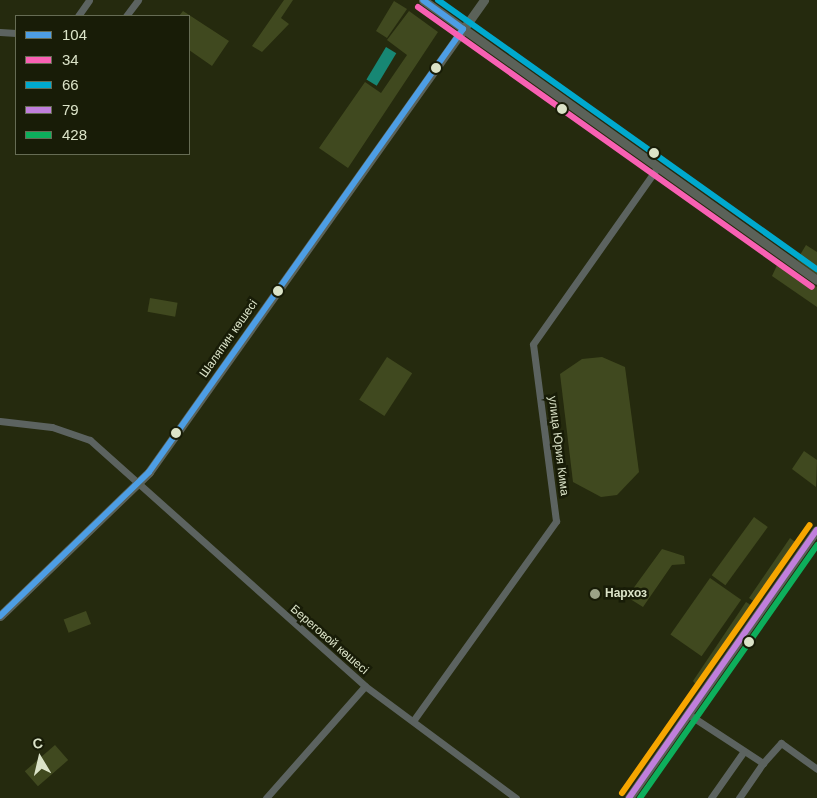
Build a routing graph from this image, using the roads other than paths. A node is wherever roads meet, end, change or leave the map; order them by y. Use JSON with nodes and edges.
{"nodes":[{"id":1,"x":89,"y":0,"type":"edge"},
{"id":2,"x":138,"y":0,"type":"edge"},
{"id":3,"x":423,"y":0,"type":"edge"},
{"id":4,"x":484,"y":0,"type":"edge"},
{"id":5,"x":79,"y":15,"type":"edge"},
{"id":6,"x":127,"y":15,"type":"edge"},
{"id":7,"x":463,"y":29,"type":"junction"},
{"id":8,"x":0,"y":32,"type":"edge"},
{"id":9,"x":15,"y":33,"type":"edge"},
{"id":10,"x":657,"y":168,"type":"junction"},
{"id":11,"x":817,"y":280,"type":"edge"},
{"id":12,"x":0,"y":421,"type":"edge"},
{"id":13,"x":137,"y":486,"type":"junction"},
{"id":14,"x":817,"y":530,"type":"edge"},
{"id":15,"x":0,"y":616,"type":"edge"},
{"id":16,"x":365,"y":686,"type":"junction"},
{"id":17,"x":688,"y":714,"type":"junction"},
{"id":18,"x":413,"y":721,"type":"junction"},
{"id":19,"x":744,"y":751,"type":"junction"},
{"id":20,"x":763,"y":763,"type":"junction"},
{"id":21,"x":817,"y":768,"type":"edge"},
{"id":22,"x":266,"y":798,"type":"edge"},
{"id":23,"x":516,"y":798,"type":"edge"},
{"id":24,"x":629,"y":798,"type":"edge"},
{"id":25,"x":711,"y":798,"type":"edge"},
{"id":26,"x":739,"y":798,"type":"edge"}],
"edges":[{"from":1,"to":5,"type":"street"},
{"from":2,"to":6,"type":"street"},
{"from":3,"to":7,"type":"main road"},
{"from":4,"to":7,"type":"main road","name":"Шаляпин көшесі"},
{"from":7,"to":10,"type":"main road"},
{"from":7,"to":13,"type":"main road","name":"Шаляпин көшесі"},
{"from":8,"to":9,"type":"street"},
{"from":10,"to":11,"type":"main road"},
{"from":10,"to":18,"type":"street","name":"улица Юрия Кима"},
{"from":12,"to":13,"type":"street","name":"Береговой көшесі"},
{"from":13,"to":15,"type":"main road","name":"Шаляпин көшесі"},
{"from":13,"to":16,"type":"street","name":"Береговой көшесі"},
{"from":14,"to":17,"type":"main road"},
{"from":16,"to":18,"type":"street","name":"Береговой көшесі"},
{"from":16,"to":22,"type":"street"},
{"from":17,"to":19,"type":"street"},
{"from":17,"to":24,"type":"main road"},
{"from":18,"to":23,"type":"street","name":"Береговой көшесі"},
{"from":19,"to":20,"type":"street"},
{"from":19,"to":25,"type":"street"},
{"from":20,"to":21,"type":"street"},
{"from":20,"to":26,"type":"street"}]}
